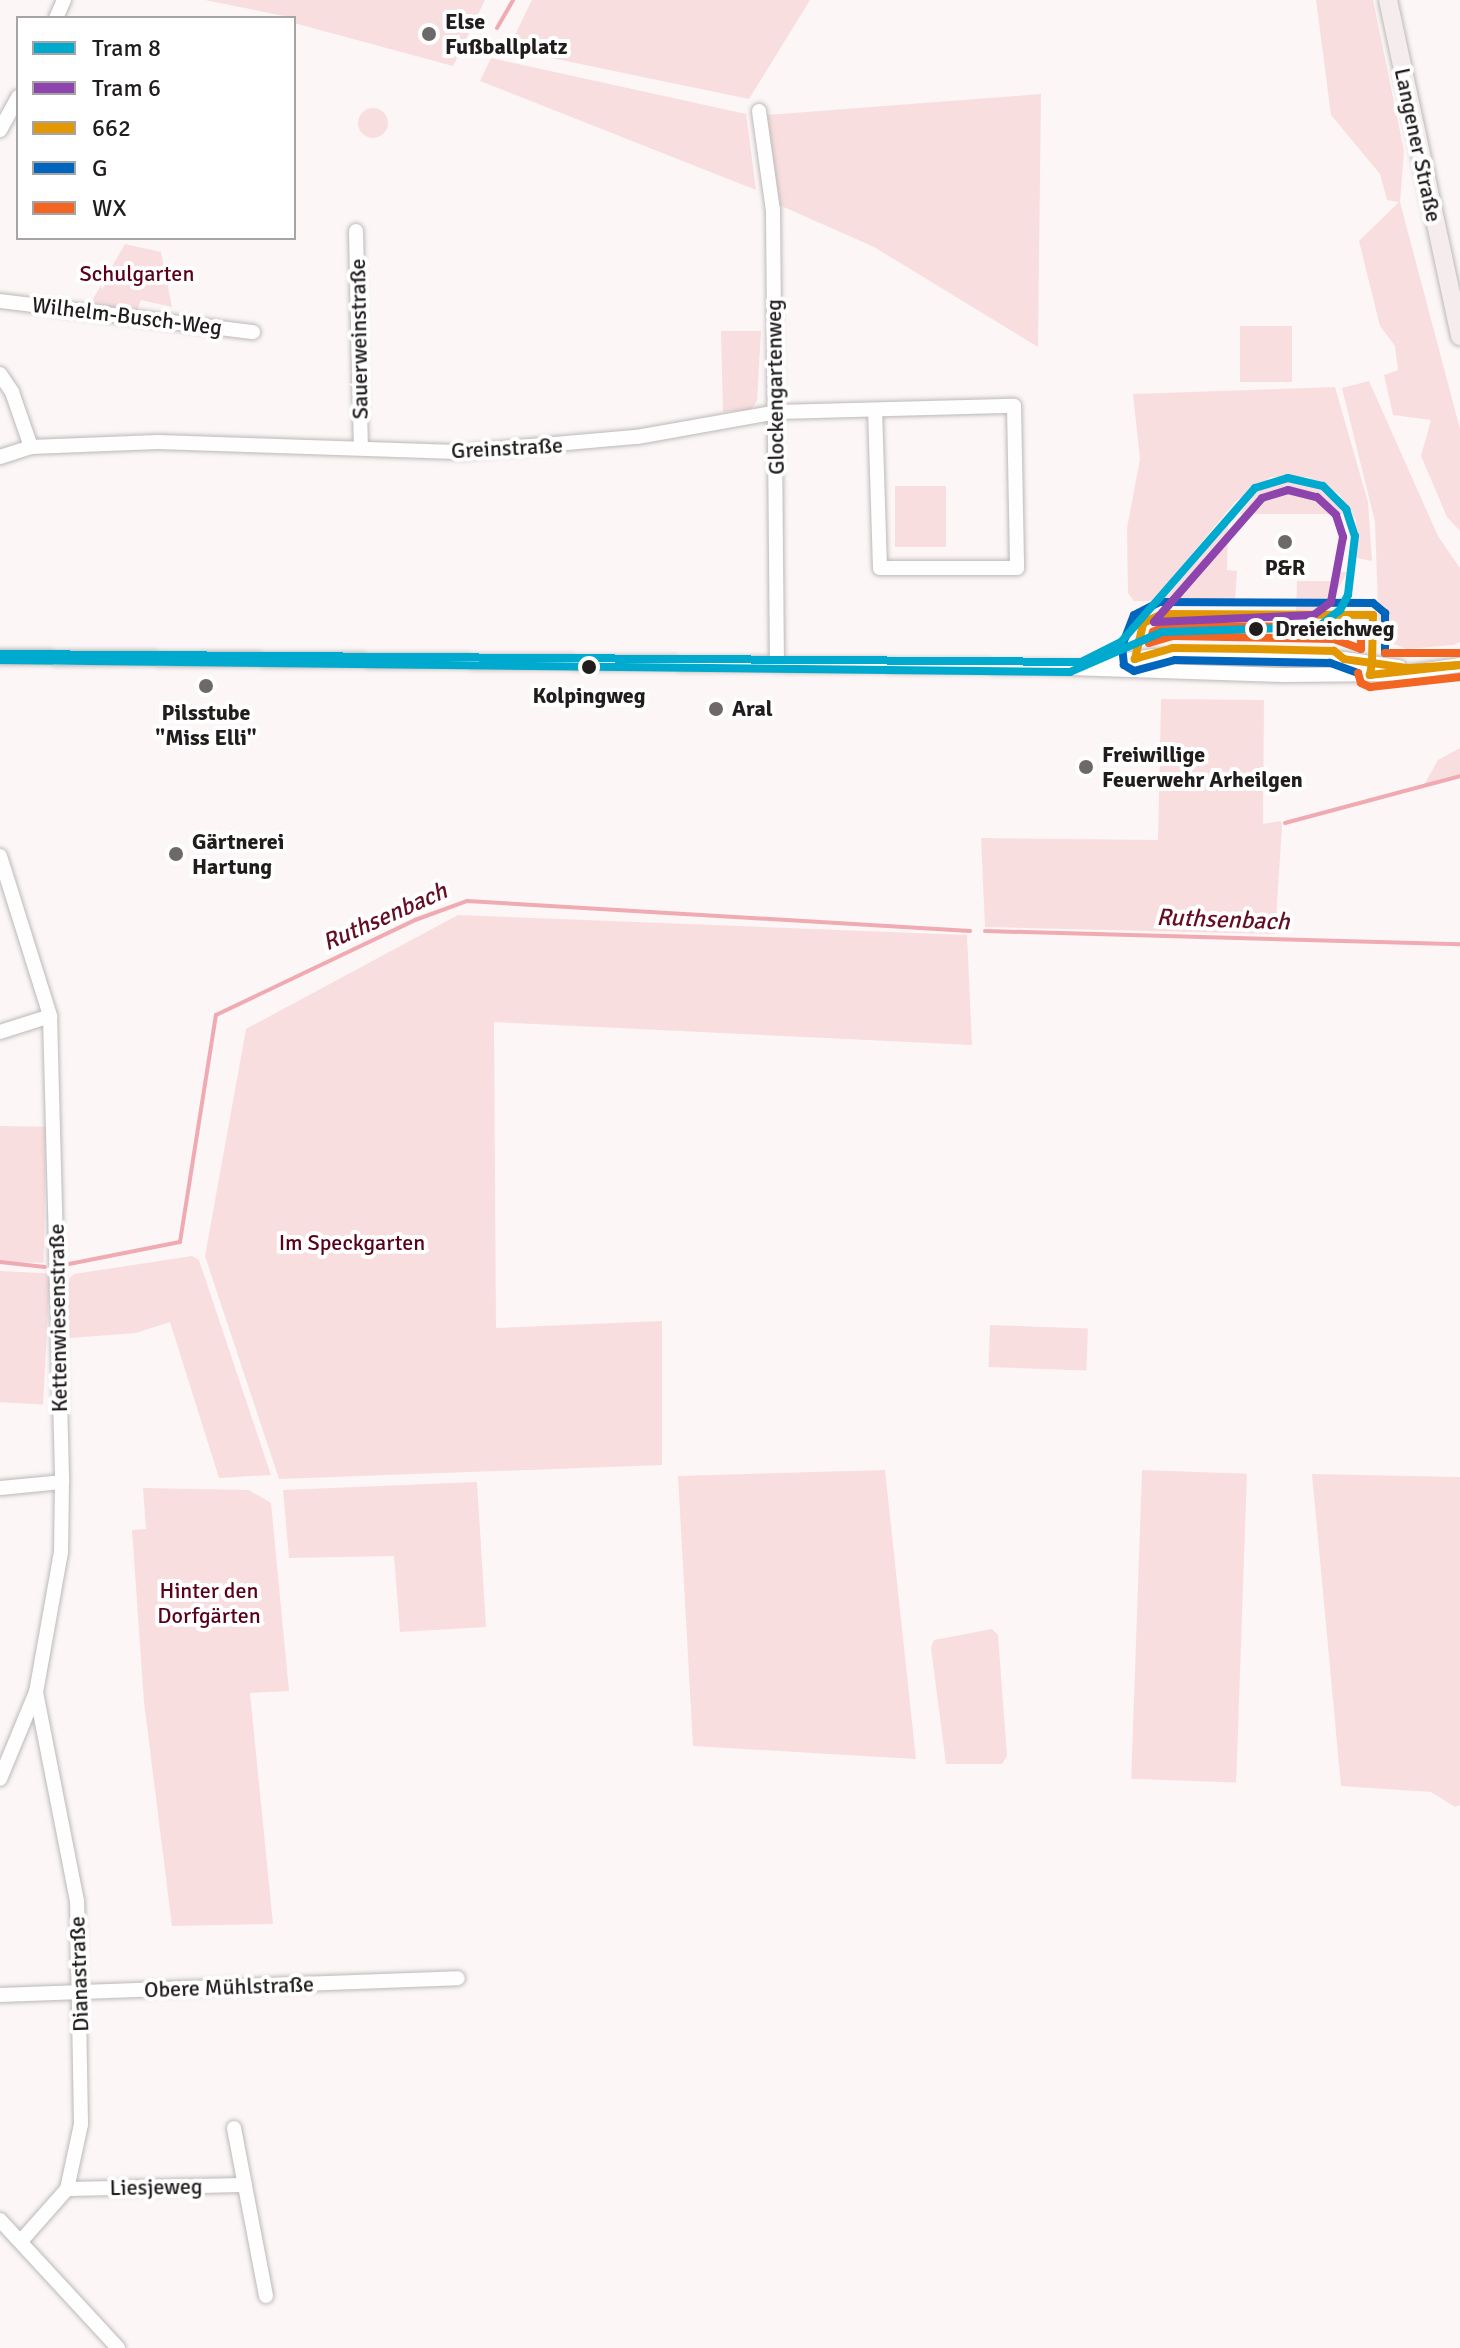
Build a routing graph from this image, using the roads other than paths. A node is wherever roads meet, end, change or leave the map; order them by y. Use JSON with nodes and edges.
{"nodes":[{"id":1,"x":1388,"y":0,"type":"edge"},
{"id":2,"x":16,"y":101,"type":"edge"},
{"id":3,"x":759,"y":111,"type":"dead end"},
{"id":4,"x":0,"y":130,"type":"edge"},
{"id":5,"x":356,"y":231,"type":"dead end"},
{"id":6,"x":0,"y":301,"type":"edge"},
{"id":7,"x":253,"y":332,"type":"dead end"},
{"id":8,"x":1460,"y":336,"type":"edge"},
{"id":9,"x":0,"y":374,"type":"edge"},
{"id":10,"x":875,"y":411,"type":"junction"},
{"id":11,"x":777,"y":412,"type":"junction"},
{"id":12,"x":31,"y":447,"type":"junction"},
{"id":13,"x":361,"y":448,"type":"junction"},
{"id":14,"x":0,"y":457,"type":"edge"},
{"id":15,"x":0,"y":657,"type":"edge"},
{"id":16,"x":777,"y":665,"type":"junction"},
{"id":17,"x":1454,"y":666,"type":"edge"},
{"id":18,"x":0,"y":856,"type":"edge"},
{"id":19,"x":50,"y":1016,"type":"junction"},
{"id":20,"x":0,"y":1032,"type":"edge"},
{"id":21,"x":62,"y":1482,"type":"junction"},
{"id":22,"x":0,"y":1488,"type":"edge"},
{"id":23,"x":36,"y":1692,"type":"junction"},
{"id":24,"x":0,"y":1779,"type":"edge"},
{"id":25,"x":458,"y":1978,"type":"dead end"},
{"id":26,"x":81,"y":1992,"type":"junction"},
{"id":27,"x":0,"y":1995,"type":"edge"},
{"id":28,"x":234,"y":2128,"type":"dead end"},
{"id":29,"x":245,"y":2185,"type":"junction"},
{"id":30,"x":67,"y":2189,"type":"junction"},
{"id":31,"x":0,"y":2220,"type":"edge"},
{"id":32,"x":21,"y":2241,"type":"junction"},
{"id":33,"x":266,"y":2296,"type":"dead end"},
{"id":34,"x":118,"y":2348,"type":"edge"}],
"edges":[{"from":1,"to":8,"type":"main road","name":"Langener Straße"},
{"from":2,"to":4,"type":"street"},
{"from":3,"to":11,"type":"street","name":"Glockengartenweg"},
{"from":5,"to":13,"type":"street","name":"Sauerweinstraße"},
{"from":6,"to":7,"type":"street","name":"Wilhelm-Busch-Weg"},
{"from":9,"to":12,"type":"street"},
{"from":10,"to":10,"type":"street","name":"Greinstraße"},
{"from":10,"to":11,"type":"street","name":"Greinstraße"},
{"from":11,"to":13,"type":"street","name":"Greinstraße"},
{"from":11,"to":16,"type":"street","name":"Glockengartenweg"},
{"from":12,"to":13,"type":"street","name":"Greinstraße"},
{"from":12,"to":14,"type":"street","name":"Greinstraße"},
{"from":15,"to":16,"type":"street"},
{"from":16,"to":17,"type":"street"},
{"from":18,"to":19,"type":"street","name":"Kettenwiesenstraße"},
{"from":19,"to":20,"type":"street"},
{"from":19,"to":21,"type":"street","name":"Kettenwiesenstraße"},
{"from":21,"to":22,"type":"street"},
{"from":21,"to":23,"type":"street","name":"Kettenwiesenstraße"},
{"from":23,"to":24,"type":"street","name":"Kettenwiesenstraße"},
{"from":23,"to":26,"type":"street","name":"Dianastraße"},
{"from":25,"to":26,"type":"street","name":"Obere Mühlstraße"},
{"from":26,"to":27,"type":"street","name":"Obere Mühlstraße"},
{"from":26,"to":30,"type":"street","name":"Dianastraße"},
{"from":28,"to":29,"type":"street"},
{"from":29,"to":30,"type":"street","name":"Liesjeweg"},
{"from":29,"to":33,"type":"street"},
{"from":30,"to":32,"type":"street","name":"Dianastraße"},
{"from":31,"to":32,"type":"street"},
{"from":32,"to":34,"type":"street"}]}
